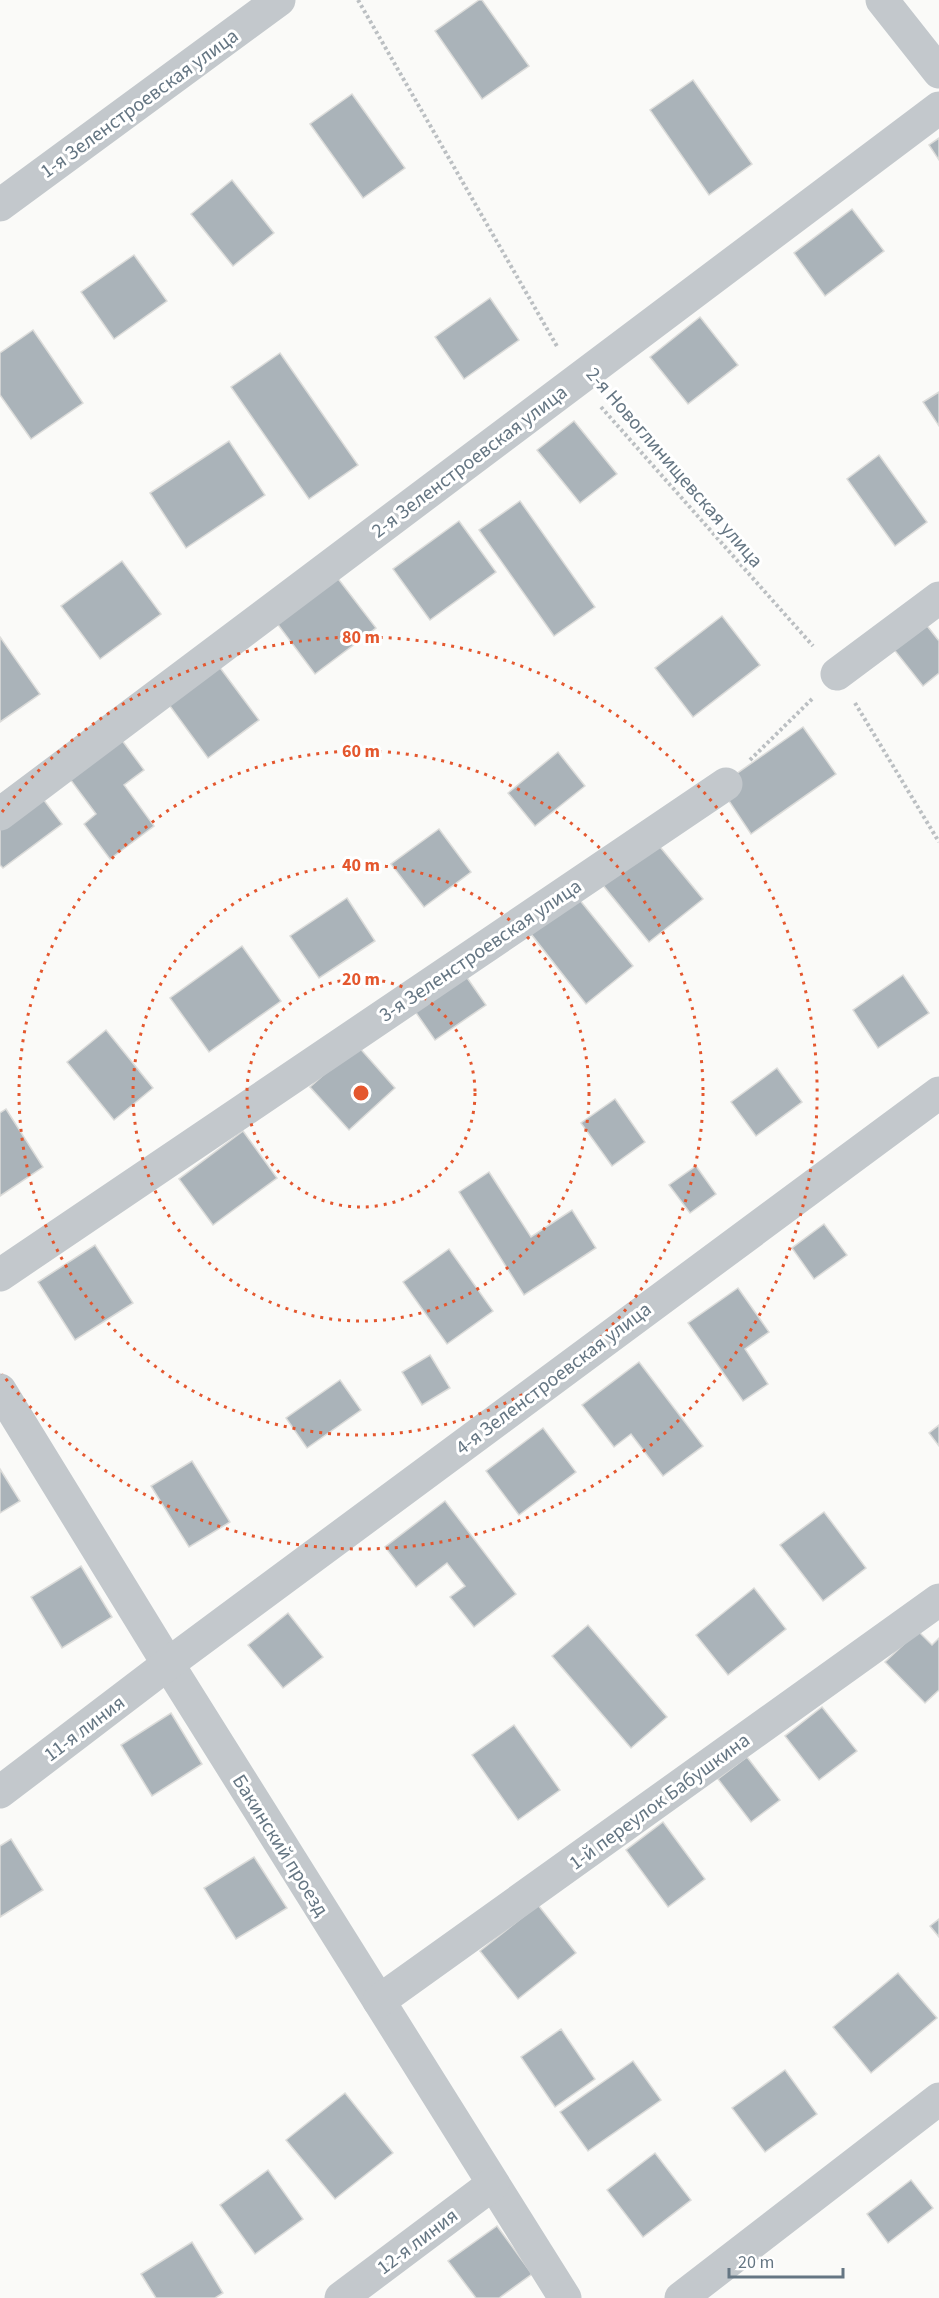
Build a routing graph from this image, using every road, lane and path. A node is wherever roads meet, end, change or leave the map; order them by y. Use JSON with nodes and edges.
{"nodes":[{"id":1,"x":279,"y":0,"type":"edge"},
{"id":2,"x":358,"y":0,"type":"edge"},
{"id":3,"x":882,"y":0,"type":"edge"},
{"id":4,"x":939,"y":72,"type":"edge"},
{"id":5,"x":939,"y":108,"type":"edge"},
{"id":6,"x":0,"y":205,"type":"edge"},
{"id":7,"x":577,"y":380,"type":"junction"},
{"id":8,"x":939,"y":598,"type":"edge"},
{"id":9,"x":837,"y":674,"type":"junction"},
{"id":10,"x":726,"y":784,"type":"joint"},
{"id":11,"x":0,"y":814,"type":"edge"},
{"id":12,"x":939,"y":842,"type":"edge"},
{"id":13,"x":939,"y":1093,"type":"edge"},
{"id":14,"x":0,"y":1275,"type":"edge"},
{"id":15,"x":0,"y":1390,"type":"edge"},
{"id":16,"x":939,"y":1600,"type":"edge"},
{"id":17,"x":168,"y":1664,"type":"junction"},
{"id":18,"x":0,"y":1791,"type":"edge"},
{"id":19,"x":379,"y":2001,"type":"junction"},
{"id":20,"x":939,"y":2099,"type":"edge"},
{"id":21,"x":493,"y":2184,"type":"junction"},
{"id":22,"x":341,"y":2298,"type":"edge"},
{"id":23,"x":565,"y":2298,"type":"edge"},
{"id":24,"x":681,"y":2298,"type":"edge"}],
"edges":[{"from":1,"to":6,"type":"street","name":"1-я Зеленстроевская улица"},
{"from":2,"to":7,"type":"path","name":"2-я Новоглинищевская улица"},
{"from":3,"to":4,"type":"street"},
{"from":5,"to":7,"type":"street","name":"2-я Зеленстроевская улица"},
{"from":7,"to":9,"type":"path","name":"2-я Новоглинищевская улица"},
{"from":7,"to":11,"type":"street","name":"2-я Зеленстроевская улица"},
{"from":8,"to":9,"type":"street"},
{"from":9,"to":10,"type":"path"},
{"from":9,"to":12,"type":"path","name":"2-я Новоглинищевская улица"},
{"from":10,"to":14,"type":"street","name":"3-я Зеленстроевская улица"},
{"from":13,"to":17,"type":"street","name":"4-я Зеленстроевская улица"},
{"from":15,"to":17,"type":"street","name":"Бакинский проезд"},
{"from":16,"to":19,"type":"street","name":"1-й переулок Бабушкина"},
{"from":17,"to":18,"type":"street","name":"11-я линия"},
{"from":17,"to":19,"type":"street","name":"Бакинский проезд"},
{"from":19,"to":21,"type":"street","name":"Бакинский проезд"},
{"from":20,"to":24,"type":"street"},
{"from":21,"to":22,"type":"street","name":"12-я линия"},
{"from":21,"to":23,"type":"street","name":"Бакинский проезд"}]}
